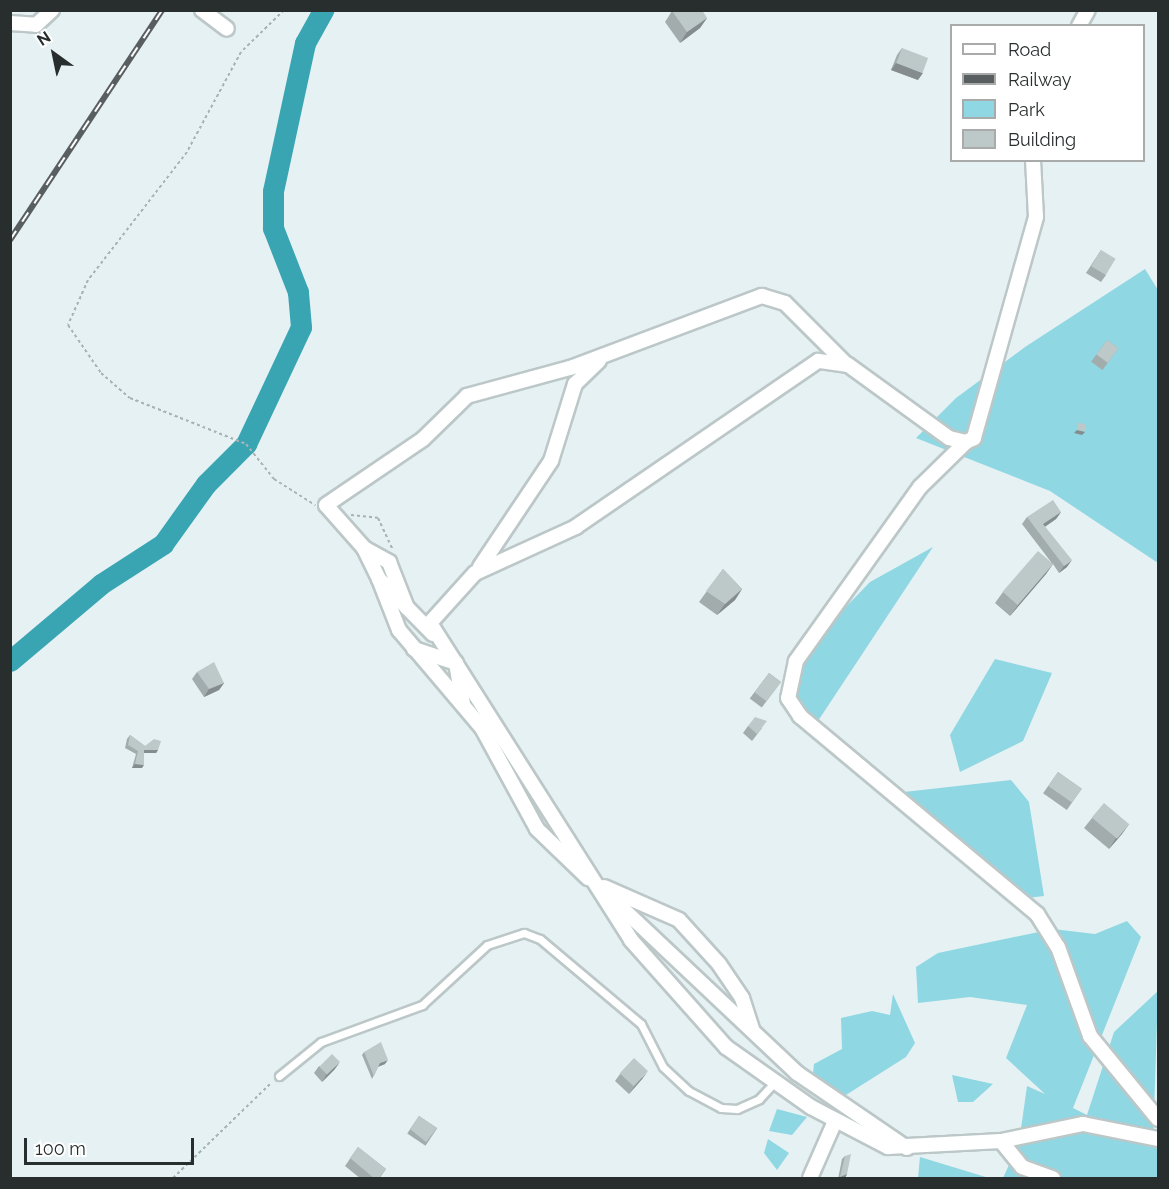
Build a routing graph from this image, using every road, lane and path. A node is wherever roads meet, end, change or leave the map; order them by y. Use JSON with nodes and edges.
{"nodes":[{"id":1,"x":52,"y":10,"type":"edge"},
{"id":2,"x":202,"y":10,"type":"edge"},
{"id":3,"x":284,"y":10,"type":"edge"},
{"id":4,"x":1088,"y":10,"type":"edge"},
{"id":5,"x":10,"y":23,"type":"edge"},
{"id":6,"x":1080,"y":24,"type":"edge"},
{"id":7,"x":227,"y":29,"type":"dead end"},
{"id":8,"x":1033,"y":162,"type":"edge"},
{"id":9,"x":605,"y":355,"type":"junction"},
{"id":10,"x":848,"y":365,"type":"junction"},
{"id":11,"x":966,"y":442,"type":"junction"},
{"id":12,"x":328,"y":513,"type":"junction"},
{"id":13,"x":348,"y":515,"type":"dead end"},
{"id":14,"x":364,"y":548,"type":"junction"},
{"id":15,"x":398,"y":560,"type":"dead end"},
{"id":16,"x":475,"y":573,"type":"junction"},
{"id":17,"x":379,"y":579,"type":"junction"},
{"id":18,"x":389,"y":608,"type":"junction"},
{"id":19,"x":408,"y":611,"type":"junction"},
{"id":20,"x":433,"y":634,"type":"junction"},
{"id":21,"x":412,"y":648,"type":"junction"},
{"id":22,"x":456,"y":663,"type":"junction"},
{"id":23,"x":463,"y":704,"type":"junction"},
{"id":24,"x":596,"y":885,"type":"junction"},
{"id":25,"x":753,"y":1030,"type":"junction"},
{"id":26,"x":279,"y":1076,"type":"joint"},
{"id":27,"x":774,"y":1083,"type":"junction"},
{"id":28,"x":1158,"y":1119,"type":"edge"},
{"id":29,"x":836,"y":1121,"type":"junction"},
{"id":30,"x":1158,"y":1139,"type":"edge"},
{"id":31,"x":1001,"y":1141,"type":"junction"},
{"id":32,"x":909,"y":1149,"type":"junction"},
{"id":33,"x":173,"y":1179,"type":"edge"},
{"id":34,"x":810,"y":1179,"type":"edge"},
{"id":35,"x":1053,"y":1179,"type":"edge"}],
"edges":[{"from":1,"to":5,"type":"street"},
{"from":2,"to":7,"type":"street"},
{"from":3,"to":12,"type":"path"},
{"from":4,"to":6,"type":"street"},
{"from":8,"to":11,"type":"street"},
{"from":9,"to":10,"type":"street"},
{"from":9,"to":12,"type":"street"},
{"from":9,"to":16,"type":"street"},
{"from":10,"to":11,"type":"street"},
{"from":10,"to":16,"type":"street"},
{"from":11,"to":28,"type":"street"},
{"from":12,"to":14,"type":"street"},
{"from":13,"to":15,"type":"path"},
{"from":14,"to":17,"type":"street"},
{"from":14,"to":19,"type":"street"},
{"from":16,"to":20,"type":"street"},
{"from":17,"to":18,"type":"street"},
{"from":17,"to":19,"type":"street"},
{"from":18,"to":20,"type":"street"},
{"from":18,"to":21,"type":"street"},
{"from":19,"to":20,"type":"street"},
{"from":20,"to":22,"type":"street"},
{"from":21,"to":22,"type":"street"},
{"from":21,"to":23,"type":"street"},
{"from":22,"to":23,"type":"street"},
{"from":22,"to":24,"type":"street"},
{"from":23,"to":24,"type":"street"},
{"from":24,"to":25,"type":"street"},
{"from":24,"to":25,"type":"street"},
{"from":24,"to":27,"type":"street"},
{"from":25,"to":32,"type":"street"},
{"from":26,"to":27,"type":"lane"},
{"from":26,"to":33,"type":"path"},
{"from":27,"to":29,"type":"street"},
{"from":29,"to":32,"type":"street"},
{"from":29,"to":34,"type":"street"},
{"from":30,"to":31,"type":"street"},
{"from":31,"to":32,"type":"street"},
{"from":31,"to":35,"type":"street"}]}
